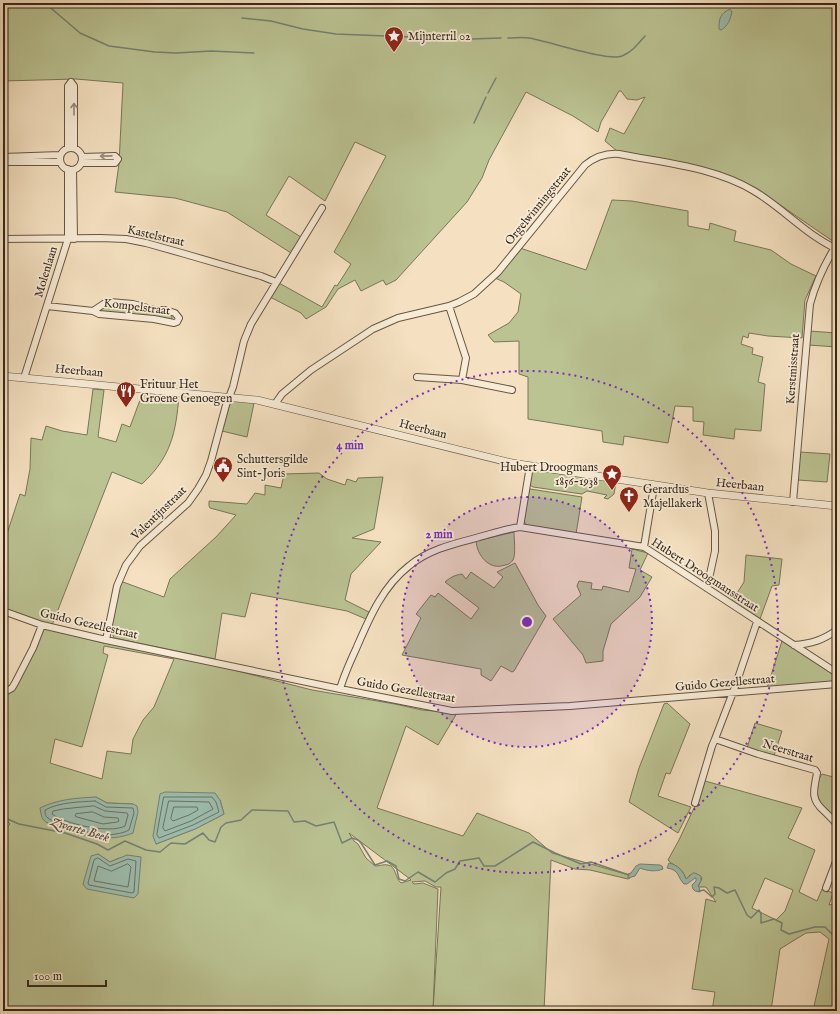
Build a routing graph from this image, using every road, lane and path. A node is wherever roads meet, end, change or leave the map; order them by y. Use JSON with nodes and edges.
{"nodes":[{"id":1,"x":71,"y":148,"type":"junction"},
{"id":2,"x":3,"y":157,"type":"edge"},
{"id":3,"x":60,"y":159,"type":"junction"},
{"id":4,"x":81,"y":160,"type":"junction"},
{"id":5,"x":3,"y":162,"type":"edge"},
{"id":6,"x":70,"y":170,"type":"junction"},
{"id":7,"x":322,"y":208,"type":"dead end"},
{"id":8,"x":3,"y":239,"type":"edge"},
{"id":9,"x":71,"y":239,"type":"junction"},
{"id":10,"x":836,"y":247,"type":"edge"},
{"id":11,"x":276,"y":282,"type":"junction"},
{"id":12,"x":47,"y":306,"type":"junction"},
{"id":13,"x":449,"y":306,"type":"junction"},
{"id":14,"x":93,"y":311,"type":"junction"},
{"id":15,"x":3,"y":376,"type":"edge"},
{"id":16,"x":417,"y":377,"type":"dead end"},
{"id":17,"x":24,"y":378,"type":"junction"},
{"id":18,"x":462,"y":380,"type":"junction"},
{"id":19,"x":512,"y":390,"type":"dead end"},
{"id":20,"x":230,"y":396,"type":"junction"},
{"id":21,"x":275,"y":404,"type":"junction"},
{"id":22,"x":530,"y":466,"type":"junction"},
{"id":23,"x":654,"y":486,"type":"junction"},
{"id":24,"x":708,"y":493,"type":"junction"},
{"id":25,"x":793,"y":502,"type":"junction"},
{"id":26,"x":837,"y":506,"type":"edge"},
{"id":27,"x":520,"y":527,"type":"junction"},
{"id":28,"x":644,"y":547,"type":"junction"},
{"id":29,"x":707,"y":588,"type":"junction"},
{"id":30,"x":3,"y":612,"type":"edge"},
{"id":31,"x":758,"y":622,"type":"junction"},
{"id":32,"x":42,"y":625,"type":"junction"},
{"id":33,"x":837,"y":630,"type":"edge"},
{"id":34,"x":106,"y":640,"type":"junction"},
{"id":35,"x":794,"y":645,"type":"junction"},
{"id":36,"x":837,"y":673,"type":"edge"},
{"id":37,"x":837,"y":684,"type":"edge"},
{"id":38,"x":340,"y":689,"type":"junction"},
{"id":39,"x":3,"y":693,"type":"edge"},
{"id":40,"x":732,"y":693,"type":"junction"},
{"id":41,"x":716,"y":739,"type":"junction"},
{"id":42,"x":695,"y":803,"type":"dead end"},
{"id":43,"x":837,"y":825,"type":"edge"},
{"id":44,"x":837,"y":859,"type":"edge"},
{"id":45,"x":826,"y":888,"type":"dead end"}],
"edges":[{"from":1,"to":1,"type":"street","one_way":true},
{"from":1,"to":3,"type":"street"},
{"from":1,"to":4,"type":"street"},
{"from":2,"to":3,"type":"street"},
{"from":3,"to":5,"type":"street"},
{"from":3,"to":6,"type":"street"},
{"from":4,"to":4,"type":"street","one_way":true},
{"from":4,"to":6,"type":"street"},
{"from":6,"to":9,"type":"street","name":"Molenlaan"},
{"from":7,"to":11,"type":"street","name":"Valentijnstraat"},
{"from":8,"to":9,"type":"street","name":"Kastelstraat"},
{"from":9,"to":11,"type":"street","name":"Kastelstraat"},
{"from":9,"to":12,"type":"street","name":"Molenlaan"},
{"from":10,"to":13,"type":"street","name":"Orgelwinningstraat"},
{"from":10,"to":25,"type":"street","name":"Kerstmisstraat"},
{"from":11,"to":20,"type":"street","name":"Valentijnstraat"},
{"from":12,"to":14,"type":"street","name":"Kompelstraat"},
{"from":12,"to":17,"type":"street","name":"Molenlaan"},
{"from":13,"to":18,"type":"street"},
{"from":13,"to":21,"type":"street","name":"Orgelwinningstraat"},
{"from":14,"to":14,"type":"street","name":"Kompelstraat"},
{"from":15,"to":17,"type":"street","name":"Heerbaan"},
{"from":16,"to":18,"type":"street"},
{"from":17,"to":20,"type":"street","name":"Heerbaan"},
{"from":18,"to":19,"type":"street"},
{"from":20,"to":21,"type":"street","name":"Heerbaan"},
{"from":20,"to":34,"type":"street","name":"Valentijnstraat"},
{"from":21,"to":22,"type":"street","name":"Heerbaan"},
{"from":22,"to":23,"type":"street","name":"Heerbaan"},
{"from":22,"to":27,"type":"street"},
{"from":23,"to":24,"type":"street","name":"Heerbaan"},
{"from":23,"to":28,"type":"street"},
{"from":24,"to":25,"type":"street","name":"Heerbaan"},
{"from":24,"to":29,"type":"street"},
{"from":25,"to":26,"type":"street","name":"Heerbaan"},
{"from":27,"to":28,"type":"street","name":"Hubert Droogmansstraat"},
{"from":27,"to":38,"type":"street","name":"Hubert Droogmansstraat"},
{"from":28,"to":29,"type":"street","name":"Hubert Droogmansstraat"},
{"from":29,"to":31,"type":"street","name":"Hubert Droogmansstraat"},
{"from":30,"to":32,"type":"street","name":"Guido Gezellestraat"},
{"from":31,"to":35,"type":"street","name":"Hubert Droogmansstraat"},
{"from":31,"to":40,"type":"street"},
{"from":32,"to":34,"type":"street","name":"Guido Gezellestraat"},
{"from":32,"to":39,"type":"street"},
{"from":33,"to":35,"type":"street"},
{"from":34,"to":38,"type":"street","name":"Guido Gezellestraat"},
{"from":35,"to":36,"type":"street","name":"Hubert Droogmansstraat"},
{"from":37,"to":40,"type":"street","name":"Guido Gezellestraat"},
{"from":38,"to":40,"type":"street","name":"Guido Gezellestraat"},
{"from":40,"to":41,"type":"street"},
{"from":41,"to":42,"type":"street"},
{"from":41,"to":43,"type":"street","name":"Neerstraat"},
{"from":44,"to":45,"type":"street"}]}
